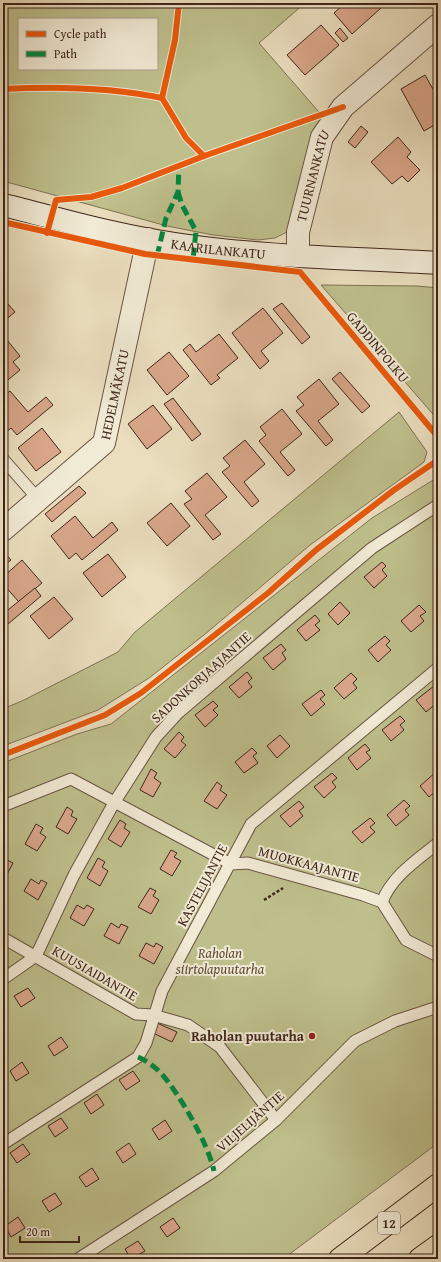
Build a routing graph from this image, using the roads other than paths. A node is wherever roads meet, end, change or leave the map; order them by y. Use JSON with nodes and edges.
{"nodes":[{"id":1,"x":438,"y":25,"type":"edge"},
{"id":2,"x":3,"y":205,"type":"edge"},
{"id":3,"x":148,"y":239,"type":"junction"},
{"id":4,"x":298,"y":256,"type":"junction"},
{"id":5,"x":438,"y":263,"type":"edge"},
{"id":6,"x":3,"y":459,"type":"edge"},
{"id":7,"x":38,"y":500,"type":"junction"},
{"id":8,"x":438,"y":505,"type":"edge"},
{"id":9,"x":3,"y":530,"type":"edge"},
{"id":10,"x":438,"y":668,"type":"edge"},
{"id":11,"x":114,"y":803,"type":"junction"},
{"id":12,"x":3,"y":806,"type":"edge"},
{"id":13,"x":438,"y":842,"type":"edge"},
{"id":14,"x":232,"y":864,"type":"junction"},
{"id":15,"x":382,"y":902,"type":"junction"},
{"id":16,"x":3,"y":938,"type":"edge"},
{"id":17,"x":36,"y":956,"type":"junction"},
{"id":18,"x":438,"y":956,"type":"edge"},
{"id":19,"x":3,"y":979,"type":"edge"},
{"id":20,"x":438,"y":1007,"type":"edge"},
{"id":21,"x":153,"y":1015,"type":"junction"},
{"id":22,"x":276,"y":1120,"type":"junction"},
{"id":23,"x":3,"y":1144,"type":"edge"},
{"id":24,"x":438,"y":1185,"type":"edge"},
{"id":25,"x":438,"y":1246,"type":"edge"},
{"id":26,"x":78,"y":1259,"type":"edge"},
{"id":27,"x":340,"y":1259,"type":"edge"},
{"id":28,"x":420,"y":1259,"type":"edge"}],
"edges":[{"from":1,"to":4,"type":"street","name":"TUURNANKATU"},
{"from":2,"to":3,"type":"street","name":"KAARILANKATU"},
{"from":3,"to":4,"type":"street","name":"KAARILANKATU"},
{"from":3,"to":7,"type":"street","name":"HEDELMÄKATU"},
{"from":4,"to":5,"type":"street","name":"KAARILANKATU"},
{"from":6,"to":7,"type":"lane"},
{"from":7,"to":9,"type":"street","name":"HEDELMÄKATU"},
{"from":8,"to":11,"type":"lane","name":"SADONKORJAAJANTIE"},
{"from":10,"to":14,"type":"lane","name":"KASTELIJANTIE"},
{"from":11,"to":12,"type":"lane","name":"MUOKKAAJANTIE"},
{"from":11,"to":14,"type":"lane","name":"MUOKKAAJANTIE"},
{"from":11,"to":17,"type":"lane","name":"SADONKORJAAJANTIE"},
{"from":13,"to":15,"type":"lane"},
{"from":14,"to":15,"type":"lane","name":"MUOKKAAJANTIE"},
{"from":14,"to":21,"type":"lane","name":"KASTELIJANTIE"},
{"from":15,"to":18,"type":"lane"},
{"from":16,"to":17,"type":"lane","name":"KUUSIAIDANTIE"},
{"from":17,"to":19,"type":"lane","name":"SADONKORJAAJANTIE"},
{"from":17,"to":21,"type":"lane","name":"KUUSIAIDANTIE"},
{"from":20,"to":22,"type":"lane","name":"VILJELIJÄNTIE"},
{"from":21,"to":22,"type":"lane","name":"KUUSIAIDANTIE"},
{"from":21,"to":23,"type":"lane","name":"KASTELIJANTIE"},
{"from":22,"to":26,"type":"lane","name":"VILJELIJÄNTIE"},
{"from":24,"to":27,"type":"highway","number":"12"},
{"from":25,"to":28,"type":"highway"}]}
